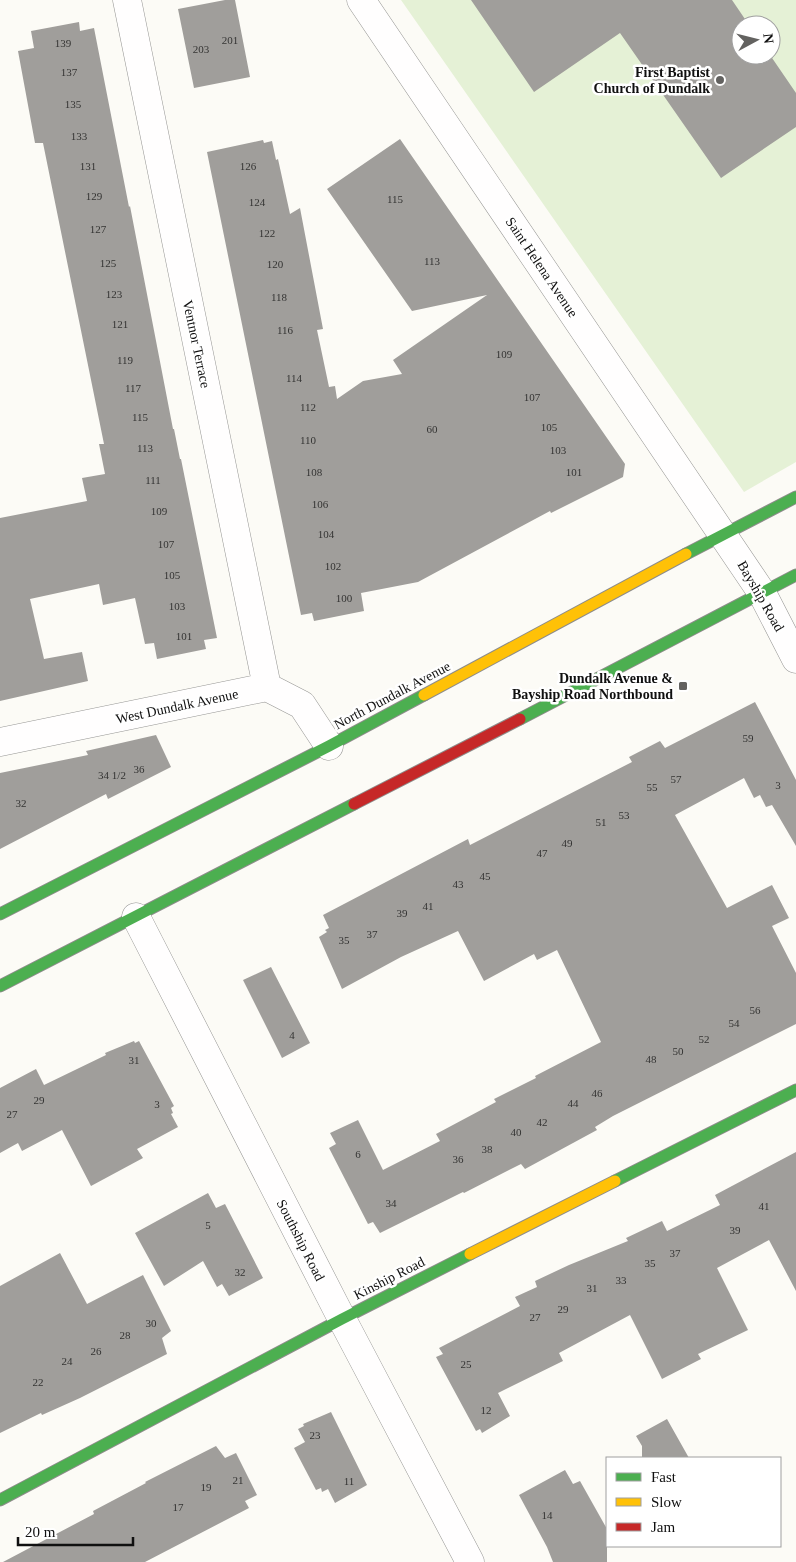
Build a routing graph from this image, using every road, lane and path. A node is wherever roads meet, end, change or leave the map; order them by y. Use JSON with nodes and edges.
{"nodes":[{"id":1,"x":127,"y":0,"type":"edge"},
{"id":2,"x":361,"y":0,"type":"edge"},
{"id":3,"x":796,"y":497,"type":"edge"},
{"id":4,"x":722,"y":534,"type":"junction"},
{"id":5,"x":796,"y":575,"type":"edge"},
{"id":6,"x":762,"y":592,"type":"junction"},
{"id":7,"x":796,"y":659,"type":"edge"},
{"id":8,"x":267,"y":687,"type":"junction"},
{"id":9,"x":0,"y":742,"type":"edge"},
{"id":10,"x":329,"y":746,"type":"junction"},
{"id":11,"x":0,"y":914,"type":"edge"},
{"id":12,"x":136,"y":917,"type":"junction"},
{"id":13,"x":0,"y":986,"type":"edge"},
{"id":14,"x":796,"y":1090,"type":"edge"},
{"id":15,"x":342,"y":1319,"type":"junction"},
{"id":16,"x":0,"y":1500,"type":"edge"},
{"id":17,"x":470,"y":1562,"type":"edge"}],
"edges":[{"from":1,"to":8,"type":"street","name":"Ventnor Terrace"},
{"from":2,"to":4,"type":"street","name":"Saint Helena Avenue"},
{"from":3,"to":4,"type":"main road","name":"North Dundalk Avenue"},
{"from":4,"to":6,"type":"street","name":"Bayship Road"},
{"from":4,"to":10,"type":"main road","name":"North Dundalk Avenue"},
{"from":5,"to":6,"type":"main road"},
{"from":6,"to":7,"type":"street","name":"Bayship Road"},
{"from":6,"to":12,"type":"main road"},
{"from":8,"to":9,"type":"street","name":"West Dundalk Avenue"},
{"from":8,"to":10,"type":"street"},
{"from":10,"to":11,"type":"main road","name":"North Dundalk Avenue"},
{"from":12,"to":13,"type":"main road"},
{"from":12,"to":15,"type":"street","name":"Southship Road"},
{"from":14,"to":15,"type":"main road","name":"Kinship Road"},
{"from":15,"to":16,"type":"main road","name":"Kinship Road"},
{"from":15,"to":17,"type":"street","name":"Southship Road"}]}
